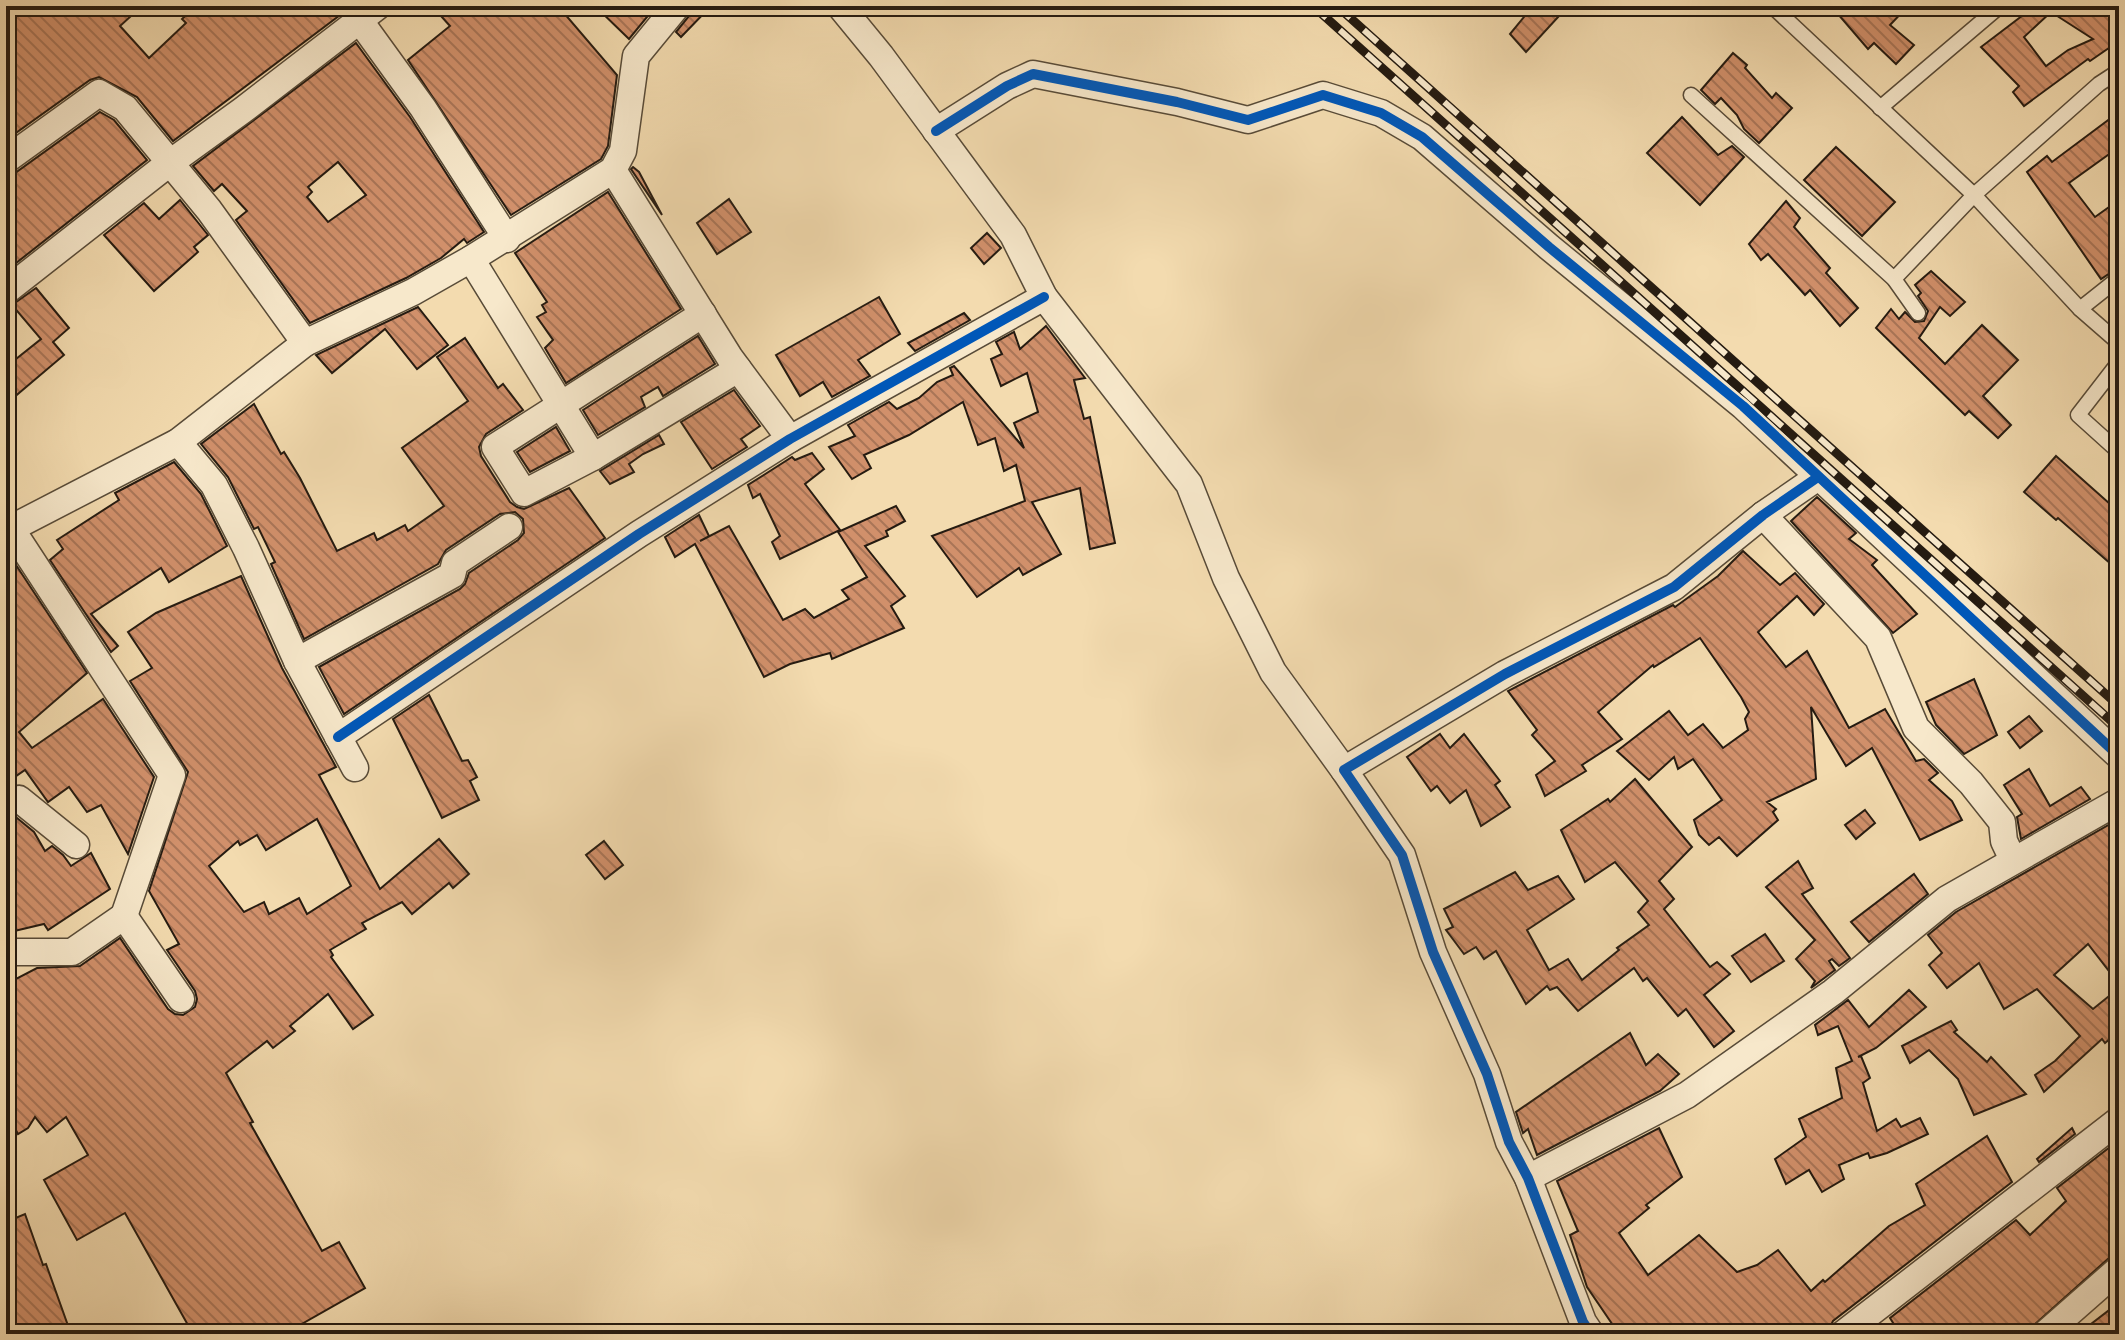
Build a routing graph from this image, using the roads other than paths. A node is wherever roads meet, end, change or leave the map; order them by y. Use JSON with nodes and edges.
{"nodes":[{"id":1,"x":677,"y":6,"type":"edge"},
{"id":2,"x":840,"y":6,"type":"edge"},
{"id":3,"x":2000,"y":6,"type":"edge"},
{"id":4,"x":1780,"y":9,"type":"edge"},
{"id":5,"x":369,"y":14,"type":"edge"},
{"id":6,"x":2119,"y":71,"type":"edge"},
{"id":7,"x":1691,"y":95,"type":"dead end"},
{"id":8,"x":1880,"y":108,"type":"junction"},
{"id":9,"x":936,"y":131,"type":"junction"},
{"id":10,"x":6,"y":160,"type":"edge"},
{"id":11,"x":170,"y":163,"type":"junction"},
{"id":12,"x":613,"y":170,"type":"junction"},
{"id":13,"x":1974,"y":195,"type":"junction"},
{"id":14,"x":507,"y":239,"type":"junction"},
{"id":15,"x":471,"y":259,"type":"junction"},
{"id":16,"x":2119,"y":278,"type":"edge"},
{"id":17,"x":1894,"y":279,"type":"junction"},
{"id":18,"x":6,"y":291,"type":"edge"},
{"id":19,"x":1044,"y":297,"type":"junction"},
{"id":20,"x":2080,"y":309,"type":"junction"},
{"id":21,"x":1918,"y":313,"type":"dead end"},
{"id":22,"x":703,"y":314,"type":"junction"},
{"id":23,"x":305,"y":343,"type":"junction"},
{"id":24,"x":2119,"y":343,"type":"edge"},
{"id":25,"x":2119,"y":362,"type":"edge"},
{"id":26,"x":738,"y":369,"type":"junction"},
{"id":27,"x":562,"y":406,"type":"junction"},
{"id":28,"x":790,"y":439,"type":"junction"},
{"id":29,"x":178,"y":442,"type":"junction"},
{"id":30,"x":2119,"y":452,"type":"edge"},
{"id":31,"x":593,"y":457,"type":"junction"},
{"id":32,"x":1818,"y":477,"type":"junction"},
{"id":33,"x":1763,"y":515,"type":"junction"},
{"id":34,"x":509,"y":527,"type":"dead end"},
{"id":35,"x":8,"y":529,"type":"edge"},
{"id":36,"x":297,"y":661,"type":"junction"},
{"id":37,"x":338,"y":737,"type":"junction"},
{"id":38,"x":2119,"y":756,"type":"edge"},
{"id":39,"x":355,"y":768,"type":"dead end"},
{"id":40,"x":1344,"y":770,"type":"junction"},
{"id":41,"x":6,"y":800,"type":"edge"},
{"id":42,"x":2119,"y":801,"type":"edge"},
{"id":43,"x":76,"y":845,"type":"dead end"},
{"id":44,"x":2013,"y":860,"type":"junction"},
{"id":45,"x":124,"y":916,"type":"junction"},
{"id":46,"x":6,"y":952,"type":"edge"},
{"id":47,"x":181,"y":999,"type":"dead end"},
{"id":48,"x":2119,"y":1120,"type":"edge"},
{"id":49,"x":1528,"y":1178,"type":"junction"},
{"id":50,"x":2119,"y":1269,"type":"edge"},
{"id":51,"x":1591,"y":1334,"type":"edge"},
{"id":52,"x":1843,"y":1334,"type":"edge"},
{"id":53,"x":2045,"y":1334,"type":"edge"}],
"edges":[{"from":1,"to":12,"type":"street"},
{"from":2,"to":9,"type":"street"},
{"from":3,"to":8,"type":"lane"},
{"from":4,"to":8,"type":"lane"},
{"from":5,"to":11,"type":"street"},
{"from":5,"to":14,"type":"street"},
{"from":6,"to":13,"type":"lane"},
{"from":7,"to":17,"type":"lane"},
{"from":8,"to":13,"type":"lane"},
{"from":9,"to":19,"type":"street"},
{"from":9,"to":32,"type":"street"},
{"from":10,"to":11,"type":"street"},
{"from":11,"to":18,"type":"street"},
{"from":11,"to":23,"type":"street"},
{"from":12,"to":14,"type":"street"},
{"from":12,"to":22,"type":"street"},
{"from":13,"to":17,"type":"lane"},
{"from":13,"to":20,"type":"lane"},
{"from":14,"to":15,"type":"street"},
{"from":15,"to":23,"type":"street"},
{"from":15,"to":27,"type":"street"},
{"from":16,"to":20,"type":"lane"},
{"from":17,"to":21,"type":"lane"},
{"from":19,"to":28,"type":"street"},
{"from":19,"to":40,"type":"street"},
{"from":20,"to":24,"type":"lane"},
{"from":22,"to":26,"type":"street"},
{"from":22,"to":27,"type":"street"},
{"from":23,"to":29,"type":"street"},
{"from":25,"to":30,"type":"lane"},
{"from":26,"to":28,"type":"street"},
{"from":26,"to":31,"type":"street"},
{"from":27,"to":31,"type":"street"},
{"from":27,"to":31,"type":"street"},
{"from":28,"to":37,"type":"street"},
{"from":29,"to":35,"type":"street"},
{"from":29,"to":36,"type":"street"},
{"from":32,"to":33,"type":"street"},
{"from":32,"to":38,"type":"street"},
{"from":33,"to":40,"type":"street"},
{"from":33,"to":44,"type":"street"},
{"from":34,"to":36,"type":"street"},
{"from":35,"to":45,"type":"street"},
{"from":36,"to":37,"type":"street"},
{"from":37,"to":39,"type":"street"},
{"from":40,"to":49,"type":"street"},
{"from":41,"to":43,"type":"street"},
{"from":42,"to":44,"type":"street"},
{"from":44,"to":49,"type":"street"},
{"from":45,"to":46,"type":"street"},
{"from":45,"to":47,"type":"street"},
{"from":48,"to":52,"type":"street"},
{"from":49,"to":51,"type":"street"},
{"from":50,"to":53,"type":"street"}]}
